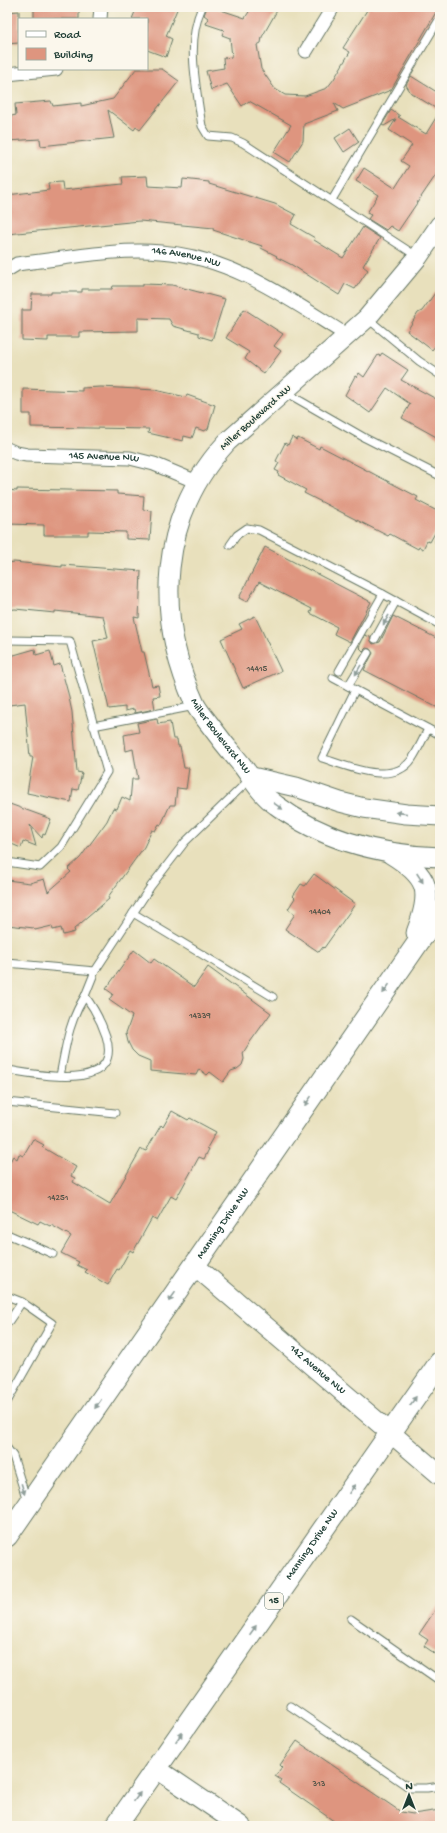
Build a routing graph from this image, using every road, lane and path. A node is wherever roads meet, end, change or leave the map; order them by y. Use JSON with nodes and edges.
{"nodes":[{"id":1,"x":101,"y":7,"type":"edge"},
{"id":2,"x":202,"y":7,"type":"edge"},
{"id":3,"x":333,"y":7,"type":"edge"},
{"id":4,"x":100,"y":18,"type":"edge"},
{"id":5,"x":440,"y":18,"type":"edge"},
{"id":6,"x":306,"y":51,"type":"dead end"},
{"id":7,"x":46,"y":70,"type":"edge"},
{"id":8,"x":7,"y":74,"type":"edge"},
{"id":9,"x":332,"y":200,"type":"junction"},
{"id":10,"x":440,"y":225,"type":"edge"},
{"id":11,"x":418,"y":257,"type":"junction"},
{"id":12,"x":7,"y":270,"type":"edge"},
{"id":13,"x":367,"y":318,"type":"junction"},
{"id":14,"x":348,"y":336,"type":"junction"},
{"id":15,"x":440,"y":375,"type":"edge"},
{"id":16,"x":285,"y":392,"type":"junction"},
{"id":17,"x":7,"y":449,"type":"edge"},
{"id":18,"x":440,"y":476,"type":"edge"},
{"id":19,"x":197,"y":482,"type":"junction"},
{"id":20,"x":230,"y":545,"type":"dead end"},
{"id":21,"x":383,"y":594,"type":"junction"},
{"id":22,"x":396,"y":601,"type":"junction"},
{"id":23,"x":440,"y":625,"type":"edge"},
{"id":24,"x":375,"y":639,"type":"dead end"},
{"id":25,"x":7,"y":640,"type":"edge"},
{"id":26,"x":368,"y":653,"type":"dead end"},
{"id":27,"x":339,"y":671,"type":"dead end"},
{"id":28,"x":333,"y":678,"type":"dead end"},
{"id":29,"x":348,"y":686,"type":"junction"},
{"id":30,"x":356,"y":690,"type":"junction"},
{"id":31,"x":195,"y":705,"type":"junction"},
{"id":32,"x":93,"y":726,"type":"junction"},
{"id":33,"x":428,"y":729,"type":"junction"},
{"id":34,"x":440,"y":735,"type":"edge"},
{"id":35,"x":252,"y":777,"type":"junction"},
{"id":36,"x":440,"y":816,"type":"edge"},
{"id":37,"x":390,"y":853,"type":"junction"},
{"id":38,"x":440,"y":858,"type":"edge"},
{"id":39,"x":7,"y":862,"type":"edge"},
{"id":40,"x":440,"y":911,"type":"edge"},
{"id":41,"x":133,"y":913,"type":"junction"},
{"id":42,"x":408,"y":957,"type":"junction"},
{"id":43,"x":7,"y":963,"type":"edge"},
{"id":44,"x":95,"y":971,"type":"junction"},
{"id":45,"x":84,"y":996,"type":"junction"},
{"id":46,"x":273,"y":997,"type":"dead end"},
{"id":47,"x":7,"y":1070,"type":"edge"},
{"id":48,"x":60,"y":1076,"type":"junction"},
{"id":49,"x":7,"y":1102,"type":"edge"},
{"id":50,"x":115,"y":1113,"type":"dead end"},
{"id":51,"x":7,"y":1234,"type":"edge"},
{"id":52,"x":53,"y":1254,"type":"dead end"},
{"id":53,"x":194,"y":1265,"type":"junction"},
{"id":54,"x":7,"y":1296,"type":"edge"},
{"id":55,"x":22,"y":1302,"type":"junction"},
{"id":56,"x":7,"y":1324,"type":"edge"},
{"id":57,"x":440,"y":1362,"type":"edge"},
{"id":58,"x":7,"y":1402,"type":"edge"},
{"id":59,"x":391,"y":1433,"type":"junction"},
{"id":60,"x":7,"y":1448,"type":"edge"},
{"id":61,"x":440,"y":1475,"type":"edge"},
{"id":62,"x":28,"y":1505,"type":"junction"},
{"id":63,"x":8,"y":1534,"type":"edge"},
{"id":64,"x":350,"y":1619,"type":"dead end"},
{"id":65,"x":440,"y":1681,"type":"edge"},
{"id":66,"x":290,"y":1706,"type":"dead end"},
{"id":67,"x":157,"y":1768,"type":"junction"},
{"id":68,"x":440,"y":1786,"type":"edge"},
{"id":69,"x":116,"y":1826,"type":"edge"},
{"id":70,"x":241,"y":1826,"type":"edge"}],
"edges":[{"from":1,"to":4,"type":"street"},
{"from":2,"to":9,"type":"lane"},
{"from":3,"to":6,"type":"street"},
{"from":5,"to":9,"type":"lane"},
{"from":7,"to":8,"type":"street"},
{"from":9,"to":11,"type":"lane"},
{"from":10,"to":11,"type":"street","name":"Miller Boulevard NW"},
{"from":11,"to":13,"type":"street","name":"Miller Boulevard NW"},
{"from":12,"to":14,"type":"street","name":"146 Avenue NW"},
{"from":13,"to":14,"type":"street","name":"Miller Boulevard NW"},
{"from":13,"to":15,"type":"lane"},
{"from":14,"to":16,"type":"street","name":"Miller Boulevard NW"},
{"from":16,"to":18,"type":"lane"},
{"from":16,"to":19,"type":"street","name":"Miller Boulevard NW"},
{"from":17,"to":19,"type":"street","name":"145 Avenue NW"},
{"from":19,"to":31,"type":"street","name":"Miller Boulevard NW"},
{"from":20,"to":21,"type":"lane"},
{"from":21,"to":22,"type":"lane"},
{"from":21,"to":27,"type":"lane"},
{"from":22,"to":23,"type":"lane"},
{"from":22,"to":24,"type":"lane","one_way":true},
{"from":25,"to":32,"type":"lane"},
{"from":26,"to":29,"type":"lane","one_way":true},
{"from":28,"to":29,"type":"lane"},
{"from":29,"to":30,"type":"lane"},
{"from":30,"to":33,"type":"lane"},
{"from":30,"to":33,"type":"lane"},
{"from":31,"to":32,"type":"lane"},
{"from":31,"to":35,"type":"street","name":"Miller Boulevard NW"},
{"from":32,"to":39,"type":"lane"},
{"from":33,"to":34,"type":"lane"},
{"from":36,"to":35,"type":"street","name":"Miller Boulevard NW","one_way":true},
{"from":35,"to":37,"type":"street","name":"Miller Boulevard NW","one_way":true},
{"from":35,"to":41,"type":"lane"},
{"from":37,"to":38,"type":"street","name":"Miller Boulevard NW"},
{"from":37,"to":42,"type":"main road","one_way":true},
{"from":40,"to":42,"type":"main road","name":"Manning Drive NW"},
{"from":41,"to":44,"type":"lane"},
{"from":41,"to":46,"type":"lane"},
{"from":42,"to":53,"type":"main road","name":"Manning Drive NW","one_way":true},
{"from":43,"to":44,"type":"lane"},
{"from":44,"to":45,"type":"lane"},
{"from":45,"to":48,"type":"lane"},
{"from":45,"to":48,"type":"lane"},
{"from":47,"to":48,"type":"lane"},
{"from":49,"to":50,"type":"lane"},
{"from":51,"to":52,"type":"lane"},
{"from":53,"to":59,"type":"street","name":"142 Avenue NW"},
{"from":53,"to":62,"type":"main road","name":"Manning Drive NW","one_way":true},
{"from":54,"to":55,"type":"lane"},
{"from":55,"to":56,"type":"lane"},
{"from":55,"to":58,"type":"lane"},
{"from":59,"to":57,"type":"main road","name":"Manning Drive NW","one_way":true},
{"from":59,"to":61,"type":"street","name":"142 Avenue NW"},
{"from":67,"to":59,"type":"main road","name":"Manning Drive NW","number":"15","one_way":true},
{"from":60,"to":62,"type":"lane","one_way":true},
{"from":62,"to":63,"type":"main road","name":"Manning Drive NW"},
{"from":64,"to":65,"type":"lane"},
{"from":66,"to":68,"type":"lane"},
{"from":69,"to":67,"type":"main road","name":"Manning Drive NW","one_way":true},
{"from":67,"to":70,"type":"street"}]}
